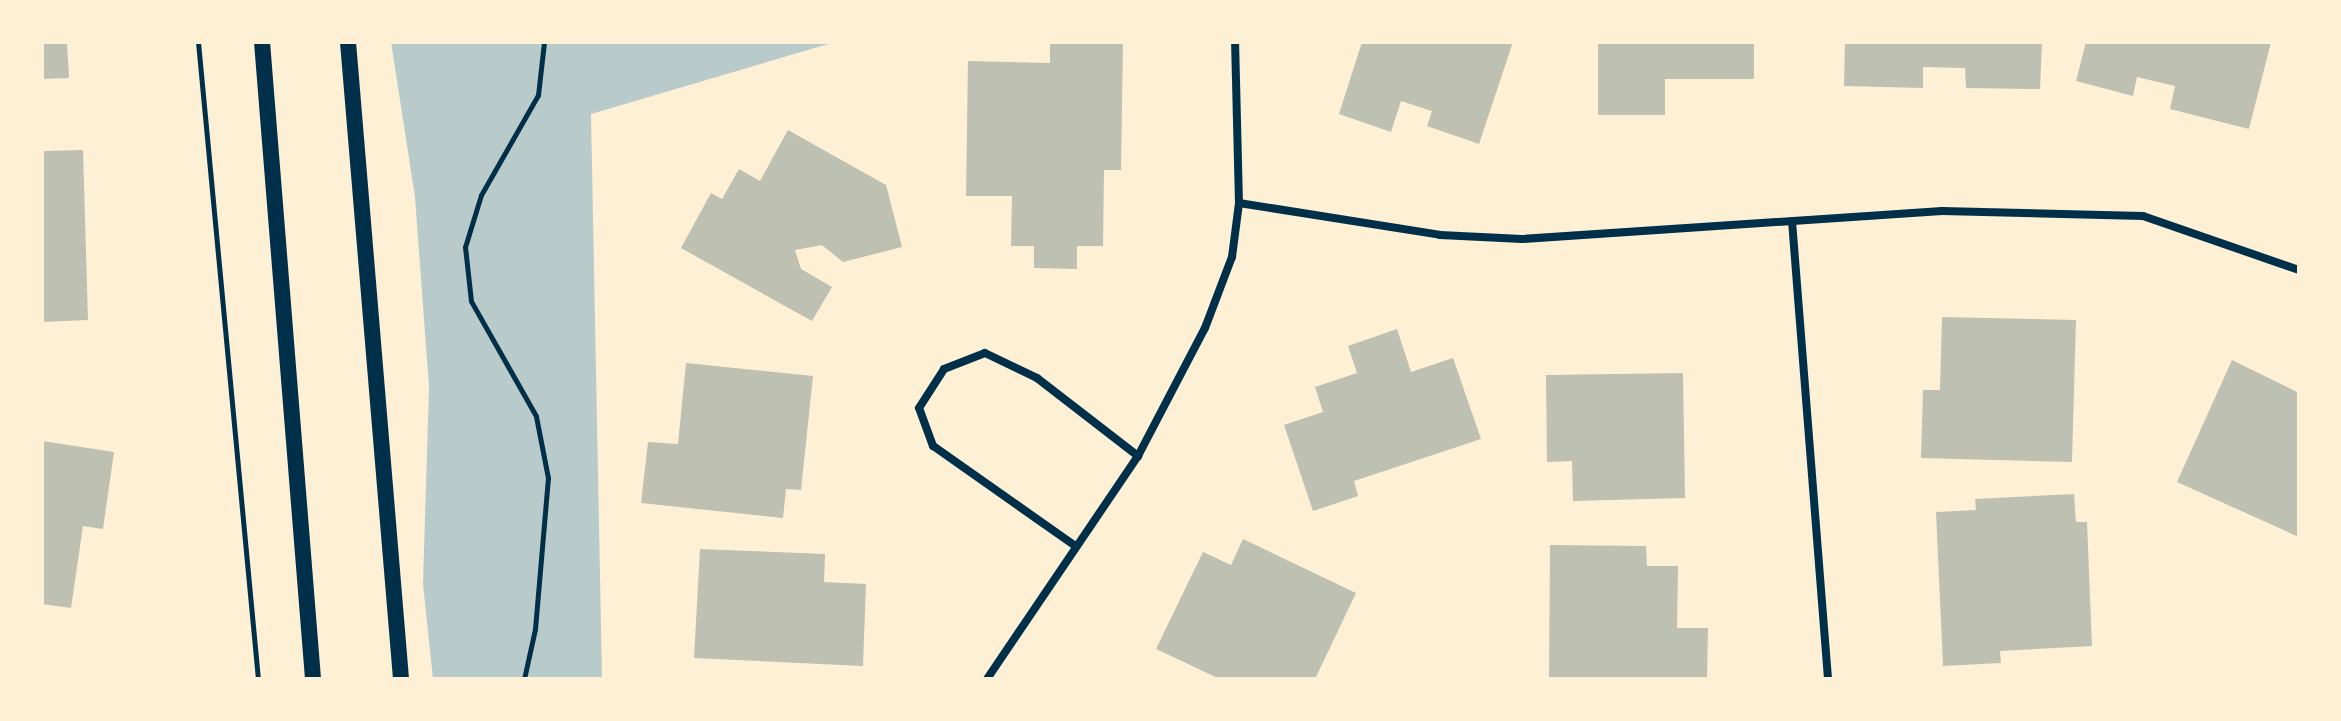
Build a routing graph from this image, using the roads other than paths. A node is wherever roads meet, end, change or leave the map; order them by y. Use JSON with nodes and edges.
{"nodes":[{"id":1,"x":262,"y":42,"type":"edge"},
{"id":2,"x":348,"y":42,"type":"edge"},
{"id":3,"x":1235,"y":42,"type":"edge"},
{"id":4,"x":1239,"y":203,"type":"junction"},
{"id":5,"x":1792,"y":221,"type":"junction"},
{"id":6,"x":2299,"y":270,"type":"edge"},
{"id":7,"x":1138,"y":456,"type":"junction"},
{"id":8,"x":1074,"y":545,"type":"junction"},
{"id":9,"x":313,"y":679,"type":"edge"},
{"id":10,"x":401,"y":679,"type":"edge"},
{"id":11,"x":987,"y":679,"type":"edge"},
{"id":12,"x":1828,"y":679,"type":"edge"}],
"edges":[{"from":1,"to":9,"type":"main road"},
{"from":2,"to":10,"type":"main road"},
{"from":3,"to":4,"type":"street"},
{"from":4,"to":5,"type":"street"},
{"from":4,"to":7,"type":"street"},
{"from":5,"to":6,"type":"street"},
{"from":5,"to":12,"type":"street"},
{"from":7,"to":8,"type":"street"},
{"from":7,"to":8,"type":"street"},
{"from":8,"to":11,"type":"street"}]}
